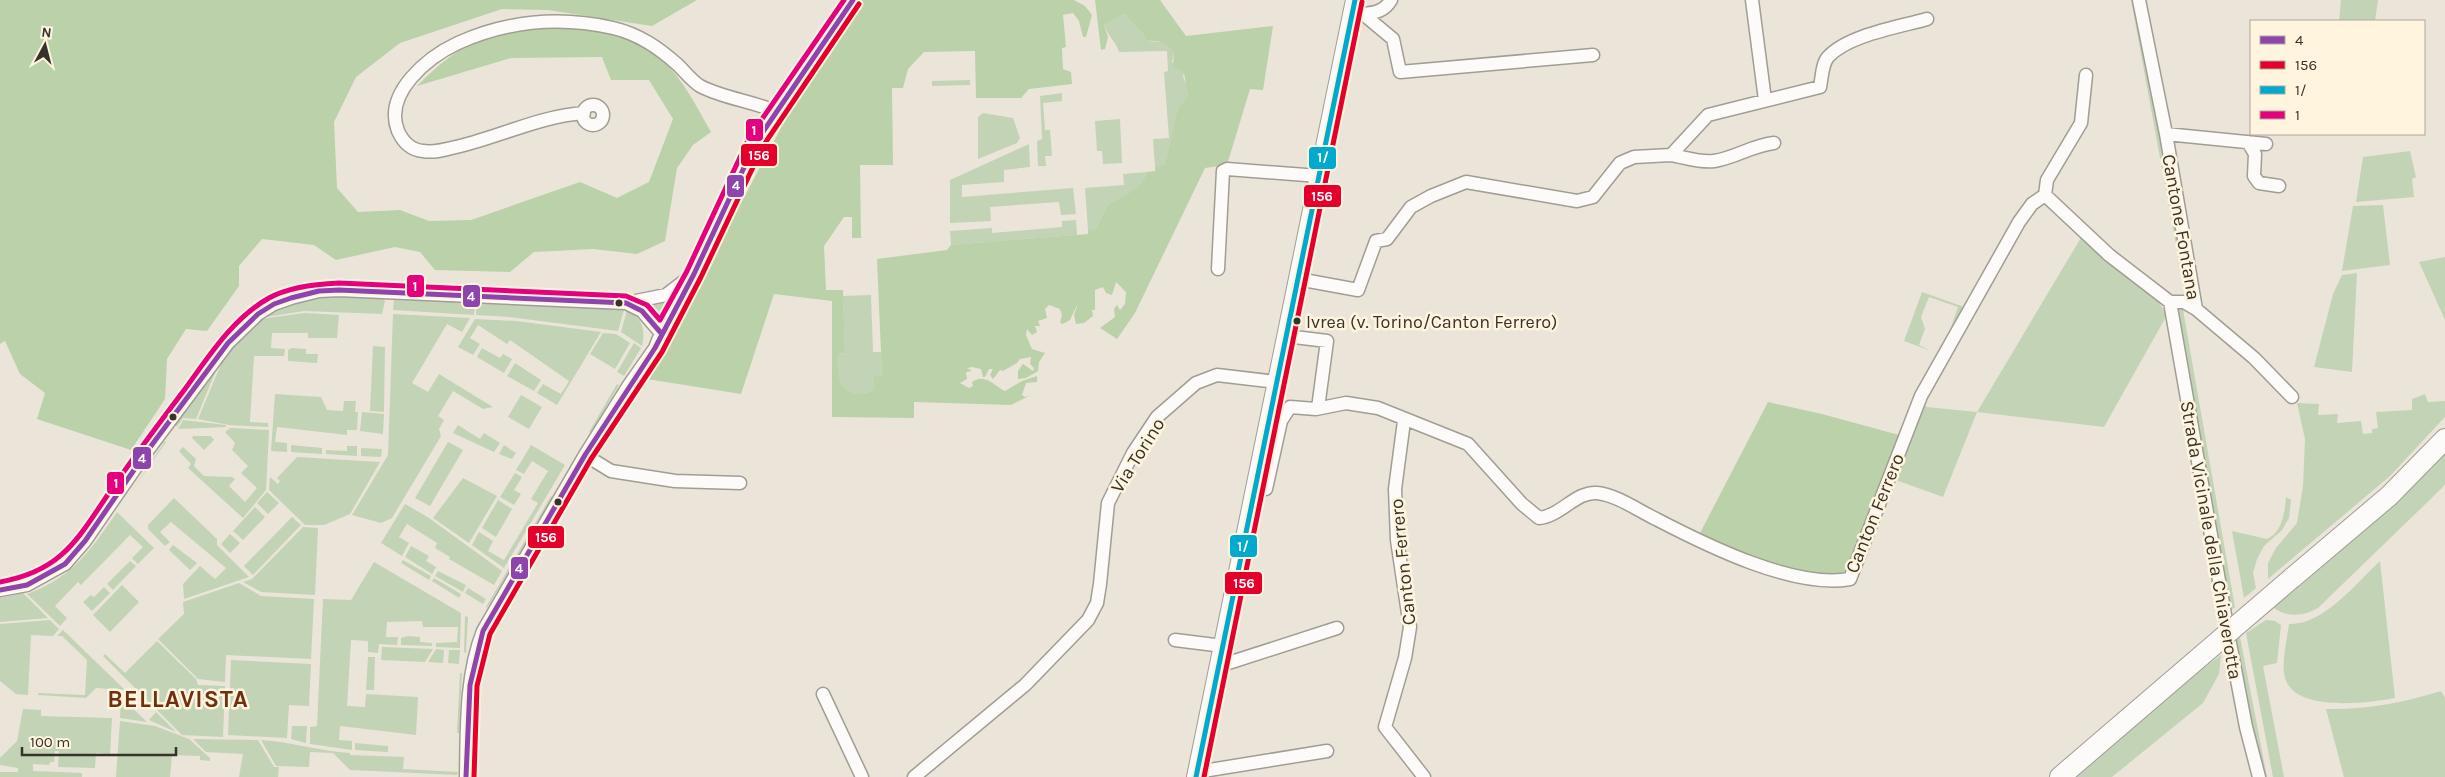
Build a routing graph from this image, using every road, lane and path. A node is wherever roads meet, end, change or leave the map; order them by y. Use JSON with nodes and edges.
{"nodes":[{"id":1,"x":853,"y":0,"type":"edge"},
{"id":2,"x":1392,"y":0,"type":"edge"},
{"id":3,"x":1752,"y":0,"type":"edge"},
{"id":4,"x":2139,"y":0,"type":"edge"},
{"id":5,"x":1357,"y":9,"type":"edge"},
{"id":6,"x":1927,"y":19,"type":"dead end"},
{"id":7,"x":1592,"y":54,"type":"dead end"},
{"id":8,"x":2086,"y":75,"type":"dead end"},
{"id":9,"x":1764,"y":100,"type":"junction"},
{"id":10,"x":775,"y":111,"type":"junction"},
{"id":11,"x":584,"y":113,"type":"dead end"},
{"id":12,"x":2166,"y":134,"type":"junction"},
{"id":13,"x":2248,"y":142,"type":"junction"},
{"id":14,"x":1774,"y":143,"type":"dead end"},
{"id":15,"x":2266,"y":144,"type":"dead end"},
{"id":16,"x":1671,"y":155,"type":"junction"},
{"id":17,"x":1319,"y":176,"type":"junction"},
{"id":18,"x":2279,"y":186,"type":"dead end"},
{"id":19,"x":2045,"y":194,"type":"junction"},
{"id":20,"x":1218,"y":270,"type":"dead end"},
{"id":21,"x":694,"y":274,"type":"junction"},
{"id":22,"x":1298,"y":279,"type":"junction"},
{"id":23,"x":2170,"y":302,"type":"junction"},
{"id":24,"x":626,"y":303,"type":"junction"},
{"id":25,"x":2196,"y":309,"type":"junction"},
{"id":26,"x":661,"y":333,"type":"junction"},
{"id":27,"x":1286,"y":336,"type":"junction"},
{"id":28,"x":1277,"y":382,"type":"junction"},
{"id":29,"x":2292,"y":397,"type":"dead end"},
{"id":30,"x":1318,"y":408,"type":"junction"},
{"id":31,"x":1404,"y":421,"type":"junction"},
{"id":32,"x":2445,"y":439,"type":"edge"},
{"id":33,"x":585,"y":455,"type":"junction"},
{"id":34,"x":740,"y":483,"type":"dead end"},
{"id":35,"x":1256,"y":488,"type":"junction"},
{"id":36,"x":0,"y":590,"type":"edge"},
{"id":37,"x":1337,"y":628,"type":"dead end"},
{"id":38,"x":1176,"y":640,"type":"dead end"},
{"id":39,"x":1223,"y":646,"type":"junction"},
{"id":40,"x":1219,"y":666,"type":"junction"},
{"id":41,"x":823,"y":694,"type":"dead end"},
{"id":42,"x":1327,"y":751,"type":"dead end"},
{"id":43,"x":1196,"y":775,"type":"edge"},
{"id":44,"x":466,"y":777,"type":"edge"},
{"id":45,"x":862,"y":777,"type":"edge"},
{"id":46,"x":914,"y":777,"type":"edge"},
{"id":47,"x":1424,"y":777,"type":"edge"},
{"id":48,"x":2060,"y":777,"type":"edge"},
{"id":49,"x":2259,"y":777,"type":"edge"}],
"edges":[{"from":1,"to":10,"type":"street"},
{"from":2,"to":5,"type":"street"},
{"from":3,"to":9,"type":"street"},
{"from":4,"to":12,"type":"street","name":"Cantone Fontana"},
{"from":5,"to":7,"type":"street"},
{"from":5,"to":17,"type":"street"},
{"from":6,"to":9,"type":"street"},
{"from":8,"to":19,"type":"street"},
{"from":9,"to":16,"type":"street"},
{"from":10,"to":11,"type":"street"},
{"from":10,"to":21,"type":"street"},
{"from":12,"to":13,"type":"street","name":"Cantone Fontana"},
{"from":12,"to":25,"type":"street","name":"Cantone Fontana"},
{"from":13,"to":15,"type":"street","name":"Cantone Fontana"},
{"from":13,"to":18,"type":"street"},
{"from":14,"to":16,"type":"street"},
{"from":16,"to":22,"type":"street"},
{"from":17,"to":20,"type":"street"},
{"from":17,"to":22,"type":"street"},
{"from":19,"to":23,"type":"street"},
{"from":19,"to":31,"type":"street","name":"Canton Ferrero"},
{"from":21,"to":24,"type":"street"},
{"from":21,"to":26,"type":"street"},
{"from":22,"to":27,"type":"street"},
{"from":23,"to":25,"type":"street"},
{"from":23,"to":49,"type":"street","name":"Strada Vicinale della Chiaverotta"},
{"from":24,"to":26,"type":"street"},
{"from":24,"to":36,"type":"street"},
{"from":25,"to":29,"type":"street","name":"Cantone Fontana"},
{"from":26,"to":33,"type":"street"},
{"from":27,"to":28,"type":"street"},
{"from":27,"to":30,"type":"street"},
{"from":28,"to":35,"type":"street"},
{"from":28,"to":46,"type":"street","name":"Via Torino"},
{"from":30,"to":31,"type":"street","name":"Canton Ferrero"},
{"from":30,"to":35,"type":"street","name":"Canton Ferrero"},
{"from":31,"to":47,"type":"street","name":"Canton Ferrero"},
{"from":32,"to":48,"type":"main road","bridge":true},
{"from":33,"to":34,"type":"street"},
{"from":33,"to":44,"type":"street"},
{"from":35,"to":39,"type":"street"},
{"from":37,"to":40,"type":"street"},
{"from":38,"to":39,"type":"street"},
{"from":39,"to":40,"type":"street"},
{"from":40,"to":43,"type":"street"},
{"from":41,"to":45,"type":"street"},
{"from":42,"to":43,"type":"street"}]}
